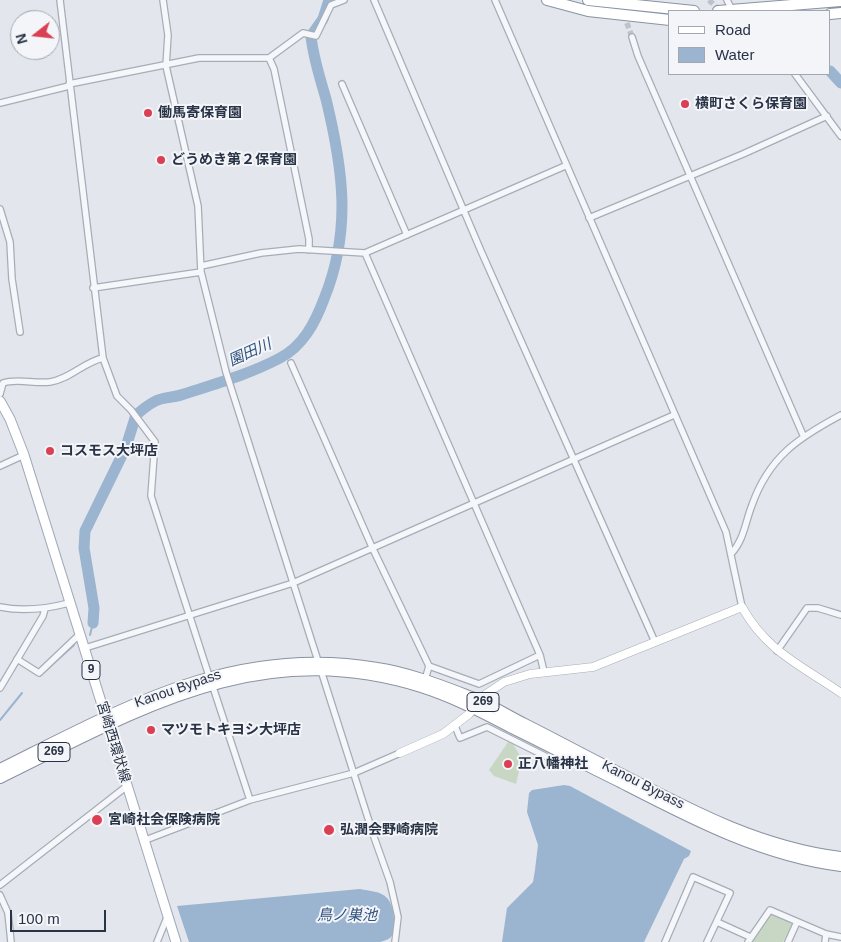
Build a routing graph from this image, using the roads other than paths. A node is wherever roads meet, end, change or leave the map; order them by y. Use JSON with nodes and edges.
{"nodes":[{"id":1,"x":60,"y":0,"type":"edge"},
{"id":2,"x":163,"y":0,"type":"edge"},
{"id":3,"x":344,"y":0,"type":"edge"},
{"id":4,"x":374,"y":0,"type":"edge"},
{"id":5,"x":495,"y":0,"type":"edge"},
{"id":6,"x":547,"y":0,"type":"edge"},
{"id":7,"x":588,"y":0,"type":"edge"},
{"id":8,"x":727,"y":0,"type":"edge"},
{"id":9,"x":834,"y":1,"type":"edge"},
{"id":10,"x":684,"y":10,"type":"edge"},
{"id":11,"x":738,"y":10,"type":"edge"},
{"id":12,"x":838,"y":14,"type":"edge"},
{"id":13,"x":668,"y":20,"type":"edge"},
{"id":14,"x":632,"y":37,"type":"tunnel mouth"},
{"id":15,"x":270,"y":58,"type":"junction"},
{"id":16,"x":166,"y":65,"type":"junction"},
{"id":17,"x":796,"y":75,"type":"edge"},
{"id":18,"x":342,"y":84,"type":"dead end"},
{"id":19,"x":69,"y":85,"type":"junction"},
{"id":20,"x":0,"y":104,"type":"edge"},
{"id":21,"x":827,"y":116,"type":"junction"},
{"id":22,"x":841,"y":136,"type":"edge"},
{"id":23,"x":566,"y":166,"type":"junction"},
{"id":24,"x":691,"y":175,"type":"junction"},
{"id":25,"x":0,"y":209,"type":"edge"},
{"id":26,"x":465,"y":209,"type":"junction"},
{"id":27,"x":589,"y":218,"type":"junction"},
{"id":28,"x":407,"y":235,"type":"junction"},
{"id":29,"x":309,"y":250,"type":"junction"},
{"id":30,"x":365,"y":253,"type":"junction"},
{"id":31,"x":201,"y":269,"type":"junction"},
{"id":32,"x":93,"y":288,"type":"junction"},
{"id":33,"x":20,"y":332,"type":"dead end"},
{"id":34,"x":103,"y":358,"type":"junction"},
{"id":35,"x":291,"y":363,"type":"dead end"},
{"id":36,"x":0,"y":394,"type":"edge"},
{"id":37,"x":0,"y":401,"type":"edge"},
{"id":38,"x":674,"y":415,"type":"junction"},
{"id":39,"x":841,"y":415,"type":"edge"},
{"id":40,"x":803,"y":435,"type":"junction"},
{"id":41,"x":24,"y":455,"type":"junction"},
{"id":42,"x":574,"y":459,"type":"junction"},
{"id":43,"x":0,"y":466,"type":"edge"},
{"id":44,"x":472,"y":504,"type":"junction"},
{"id":45,"x":372,"y":547,"type":"junction"},
{"id":46,"x":731,"y":554,"type":"junction"},
{"id":47,"x":293,"y":583,"type":"junction"},
{"id":48,"x":69,"y":602,"type":"junction"},
{"id":49,"x":0,"y":607,"type":"edge"},
{"id":50,"x":742,"y":607,"type":"junction"},
{"id":51,"x":45,"y":609,"type":"junction"},
{"id":52,"x":189,"y":615,"type":"junction"},
{"id":53,"x":841,"y":615,"type":"edge"},
{"id":54,"x":80,"y":634,"type":"junction"},
{"id":55,"x":654,"y":642,"type":"junction"},
{"id":56,"x":85,"y":648,"type":"junction"},
{"id":57,"x":777,"y":651,"type":"junction"},
{"id":58,"x":540,"y":655,"type":"junction"},
{"id":59,"x":17,"y":659,"type":"junction"},
{"id":60,"x":320,"y":666,"type":"junction"},
{"id":61,"x":429,"y":666,"type":"junction"},
{"id":62,"x":544,"y":672,"type":"junction"},
{"id":63,"x":210,"y":680,"type":"junction"},
{"id":64,"x":425,"y":680,"type":"junction"},
{"id":65,"x":0,"y":688,"type":"edge"},
{"id":66,"x":841,"y":693,"type":"edge"},
{"id":67,"x":476,"y":704,"type":"junction"},
{"id":68,"x":106,"y":721,"type":"junction"},
{"id":69,"x":455,"y":726,"type":"junction"},
{"id":70,"x":400,"y":753,"type":"joint"},
{"id":71,"x":545,"y":756,"type":"dead end"},
{"id":72,"x":0,"y":769,"type":"edge"},
{"id":73,"x":354,"y":773,"type":"junction"},
{"id":74,"x":0,"y":778,"type":"edge"},
{"id":75,"x":127,"y":786,"type":"junction"},
{"id":76,"x":250,"y":800,"type":"junction"},
{"id":77,"x":143,"y":841,"type":"junction"},
{"id":78,"x":841,"y":857,"type":"edge"},
{"id":79,"x":841,"y":866,"type":"edge"},
{"id":80,"x":0,"y":884,"type":"edge"},
{"id":81,"x":0,"y":896,"type":"edge"},
{"id":82,"x":168,"y":915,"type":"junction"},
{"id":83,"x":717,"y":922,"type":"junction"},
{"id":84,"x":797,"y":922,"type":"junction"},
{"id":85,"x":826,"y":934,"type":"junction"},
{"id":86,"x":841,"y":936,"type":"edge"},
{"id":87,"x":749,"y":940,"type":"edge"},
{"id":88,"x":10,"y":942,"type":"edge"},
{"id":89,"x":157,"y":942,"type":"edge"},
{"id":90,"x":176,"y":942,"type":"edge"},
{"id":91,"x":395,"y":942,"type":"edge"},
{"id":92,"x":665,"y":942,"type":"edge"},
{"id":93,"x":707,"y":942,"type":"edge"},
{"id":94,"x":788,"y":942,"type":"edge"},
{"id":95,"x":825,"y":942,"type":"edge"}],
"edges":[{"from":1,"to":19,"type":"street"},
{"from":2,"to":16,"type":"street"},
{"from":3,"to":15,"type":"street"},
{"from":4,"to":26,"type":"street"},
{"from":5,"to":23,"type":"street"},
{"from":6,"to":13,"type":"highway"},
{"from":7,"to":10,"type":"highway"},
{"from":8,"to":11,"type":"street"},
{"from":9,"to":11,"type":"highway"},
{"from":9,"to":12,"type":"main road"},
{"from":14,"to":24,"type":"street"},
{"from":15,"to":16,"type":"street"},
{"from":15,"to":29,"type":"street"},
{"from":16,"to":19,"type":"street"},
{"from":16,"to":31,"type":"street"},
{"from":17,"to":21,"type":"street"},
{"from":18,"to":28,"type":"street"},
{"from":19,"to":20,"type":"street"},
{"from":19,"to":32,"type":"street"},
{"from":21,"to":22,"type":"street"},
{"from":21,"to":24,"type":"street"},
{"from":23,"to":26,"type":"street"},
{"from":23,"to":27,"type":"street"},
{"from":24,"to":27,"type":"street"},
{"from":24,"to":40,"type":"street"},
{"from":25,"to":33,"type":"street"},
{"from":26,"to":28,"type":"street"},
{"from":26,"to":42,"type":"street"},
{"from":27,"to":38,"type":"street"},
{"from":28,"to":30,"type":"street"},
{"from":29,"to":30,"type":"street"},
{"from":29,"to":31,"type":"street"},
{"from":30,"to":44,"type":"street"},
{"from":31,"to":32,"type":"street"},
{"from":31,"to":47,"type":"street"},
{"from":32,"to":34,"type":"street"},
{"from":34,"to":36,"type":"street"},
{"from":34,"to":52,"type":"street"},
{"from":35,"to":45,"type":"street"},
{"from":37,"to":41,"type":"main road","name":"宮崎西環状線","number":"9"},
{"from":38,"to":42,"type":"street"},
{"from":38,"to":46,"type":"street"},
{"from":39,"to":40,"type":"street"},
{"from":40,"to":46,"type":"street"},
{"from":41,"to":43,"type":"street"},
{"from":41,"to":48,"type":"main road","name":"宮崎西環状線","number":"9"},
{"from":42,"to":44,"type":"street"},
{"from":42,"to":55,"type":"street"},
{"from":44,"to":45,"type":"street"},
{"from":44,"to":58,"type":"street"},
{"from":45,"to":47,"type":"street"},
{"from":45,"to":61,"type":"street"},
{"from":46,"to":50,"type":"street"},
{"from":47,"to":52,"type":"street"},
{"from":47,"to":60,"type":"street"},
{"from":48,"to":51,"type":"street"},
{"from":48,"to":54,"type":"main road","name":"宮崎西環状線","number":"9"},
{"from":49,"to":51,"type":"street"},
{"from":50,"to":55,"type":"street"},
{"from":50,"to":57,"type":"street"},
{"from":51,"to":59,"type":"street"},
{"from":52,"to":56,"type":"street"},
{"from":52,"to":63,"type":"street"},
{"from":53,"to":57,"type":"street"},
{"from":54,"to":56,"type":"main road","name":"宮崎西環状線","number":"9"},
{"from":54,"to":59,"type":"street"},
{"from":55,"to":62,"type":"street"},
{"from":56,"to":68,"type":"main road","name":"宮崎西環状線","number":"9"},
{"from":57,"to":66,"type":"street"},
{"from":58,"to":61,"type":"street"},
{"from":58,"to":62,"type":"street"},
{"from":59,"to":65,"type":"street"},
{"from":60,"to":63,"type":"highway","name":"Kanou Bypass","number":"269"},
{"from":60,"to":64,"type":"highway","name":"Kanou Bypass","number":"269"},
{"from":60,"to":67,"type":"highway","name":"Kanou Bypass","number":"269"},
{"from":60,"to":73,"type":"street"},
{"from":61,"to":64,"type":"street"},
{"from":62,"to":67,"type":"street"},
{"from":63,"to":68,"type":"highway","name":"Kanou Bypass","number":"269"},
{"from":63,"to":76,"type":"street"},
{"from":64,"to":67,"type":"highway","name":"Kanou Bypass","number":"269"},
{"from":67,"to":69,"type":"street"},
{"from":67,"to":78,"type":"highway","name":"Kanou Bypass","number":"269"},
{"from":67,"to":79,"type":"highway","name":"Kanou Bypass","number":"269"},
{"from":68,"to":72,"type":"highway","number":"269"},
{"from":68,"to":74,"type":"highway","number":"269"},
{"from":68,"to":75,"type":"main road","name":"宮崎西環状線","number":"9"},
{"from":69,"to":70,"type":"street"},
{"from":69,"to":71,"type":"street"},
{"from":70,"to":73,"type":"street"},
{"from":73,"to":76,"type":"street"},
{"from":73,"to":91,"type":"street"},
{"from":75,"to":77,"type":"main road","name":"宮崎西環状線","number":"9"},
{"from":75,"to":80,"type":"street"},
{"from":76,"to":77,"type":"street"},
{"from":77,"to":82,"type":"main road","name":"宮崎西環状線","number":"9"},
{"from":81,"to":88,"type":"street"},
{"from":82,"to":89,"type":"street"},
{"from":82,"to":90,"type":"main road","name":"宮崎西環状線","number":"9"},
{"from":83,"to":87,"type":"street"},
{"from":83,"to":92,"type":"street"},
{"from":83,"to":93,"type":"street"},
{"from":84,"to":85,"type":"street"},
{"from":84,"to":87,"type":"street"},
{"from":84,"to":94,"type":"street"},
{"from":85,"to":86,"type":"street"},
{"from":85,"to":95,"type":"street"}]}
